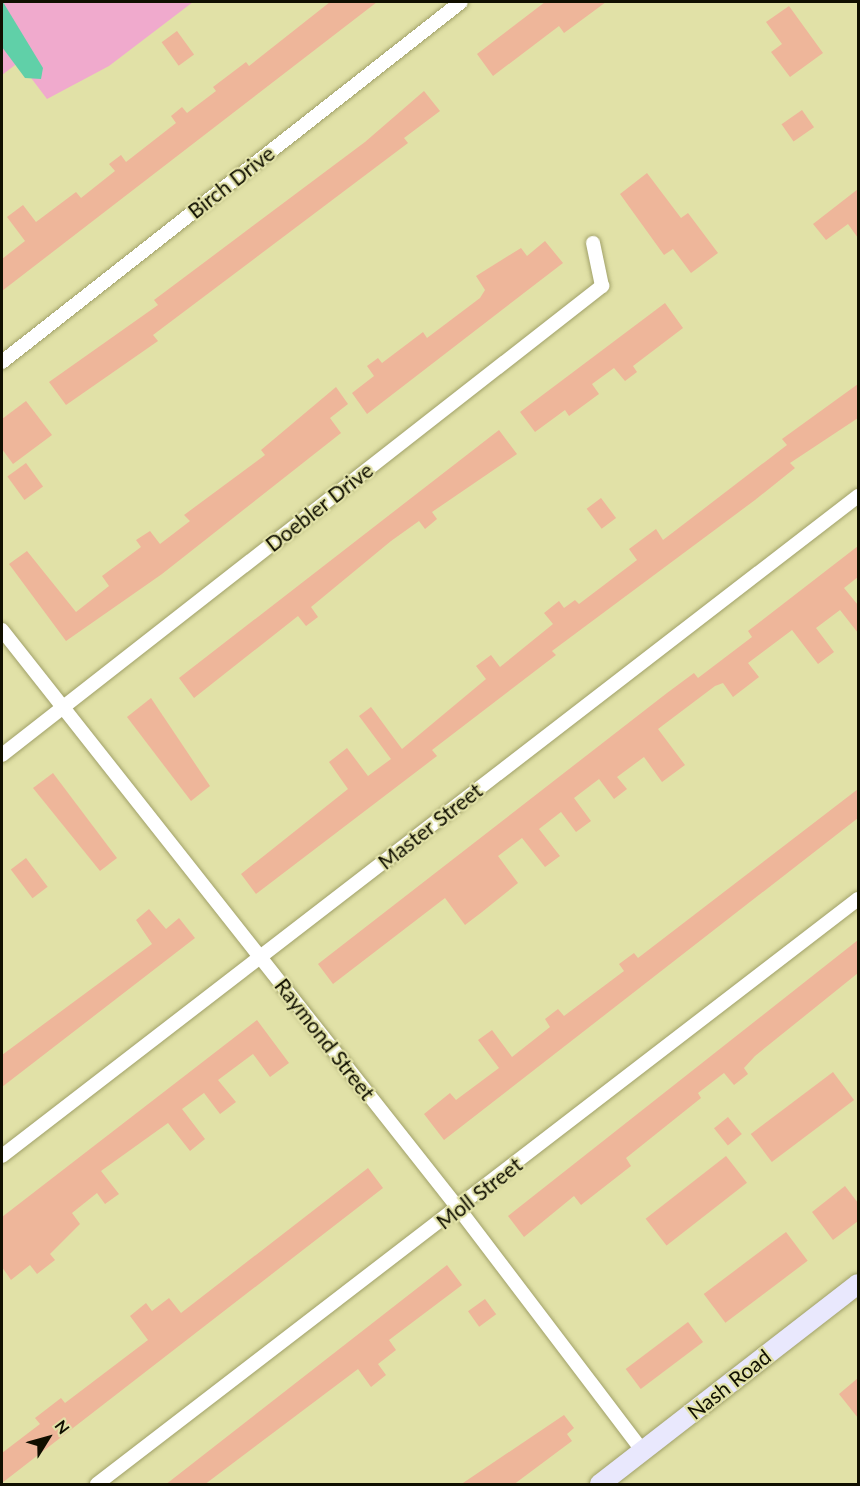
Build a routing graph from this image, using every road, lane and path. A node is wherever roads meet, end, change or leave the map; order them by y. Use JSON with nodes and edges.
{"nodes":[{"id":1,"x":461,"y":2,"type":"edge"},
{"id":2,"x":593,"y":243,"type":"dead end"},
{"id":3,"x":2,"y":362,"type":"edge"},
{"id":4,"x":858,"y":496,"type":"edge"},
{"id":5,"x":2,"y":630,"type":"edge"},
{"id":6,"x":63,"y":708,"type":"junction"},
{"id":7,"x":2,"y":755,"type":"edge"},
{"id":8,"x":858,"y":898,"type":"edge"},
{"id":9,"x":260,"y":957,"type":"junction"},
{"id":10,"x":2,"y":1156,"type":"edge"},
{"id":11,"x":459,"y":1209,"type":"junction"},
{"id":12,"x":858,"y":1284,"type":"edge"},
{"id":13,"x":643,"y":1451,"type":"junction"},
{"id":14,"x":97,"y":1485,"type":"edge"},
{"id":15,"x":600,"y":1485,"type":"edge"}],
"edges":[{"from":1,"to":3,"type":"street","name":"Birch Drive"},
{"from":2,"to":6,"type":"street","name":"Doebler Drive"},
{"from":4,"to":9,"type":"street","name":"Master Street"},
{"from":5,"to":6,"type":"street","name":"Raymond Street"},
{"from":6,"to":7,"type":"street","name":"Doebler Drive"},
{"from":6,"to":9,"type":"street","name":"Raymond Street"},
{"from":8,"to":11,"type":"street","name":"Moll Street"},
{"from":9,"to":10,"type":"street","name":"Master Street"},
{"from":9,"to":11,"type":"street","name":"Raymond Street"},
{"from":11,"to":13,"type":"street","name":"Raymond Street"},
{"from":11,"to":14,"type":"street","name":"Moll Street"},
{"from":12,"to":13,"type":"main road","name":"Nash Road"},
{"from":13,"to":15,"type":"main road","name":"Nash Road"}]}
